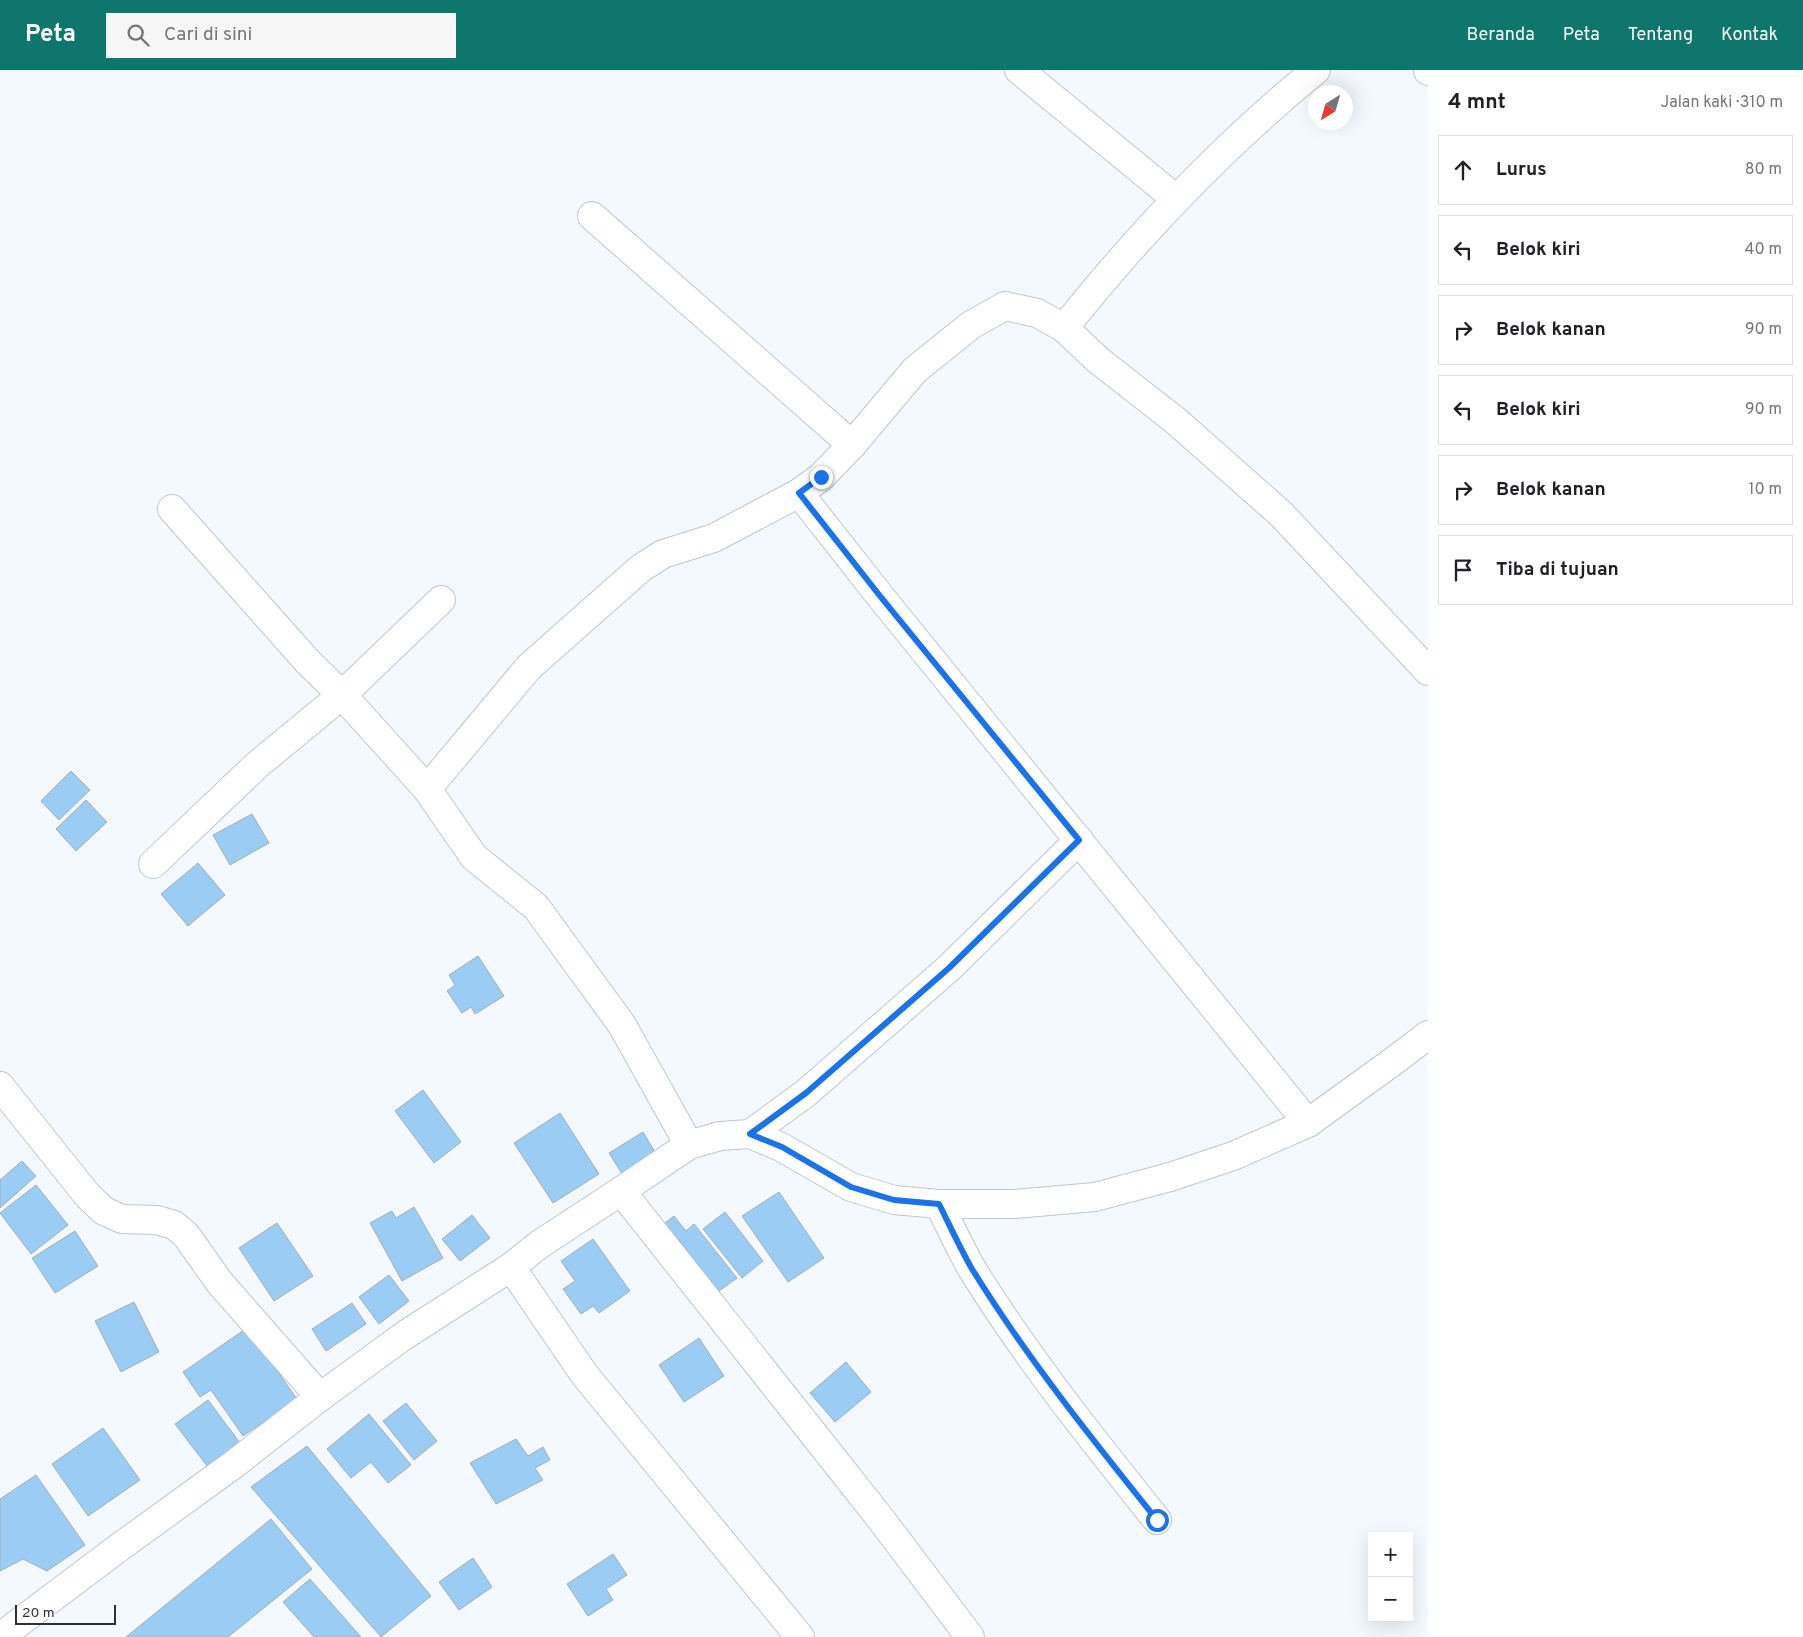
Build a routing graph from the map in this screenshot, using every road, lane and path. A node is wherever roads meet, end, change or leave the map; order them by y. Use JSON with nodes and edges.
{"nodes":[{"id":1,"x":1019,"y":70,"type":"edge"},
{"id":2,"x":1316,"y":70,"type":"edge"},
{"id":3,"x":1176,"y":199,"type":"junction"},
{"id":4,"x":592,"y":216,"type":"dead end"},
{"id":5,"x":1064,"y":328,"type":"junction"},
{"id":6,"x":852,"y":445,"type":"junction"},
{"id":7,"x":799,"y":493,"type":"junction"},
{"id":8,"x":172,"y":509,"type":"dead end"},
{"id":9,"x":441,"y":600,"type":"dead end"},
{"id":10,"x":1428,"y":671,"type":"edge"},
{"id":11,"x":342,"y":695,"type":"junction"},
{"id":12,"x":427,"y":789,"type":"junction"},
{"id":13,"x":1079,"y":840,"type":"junction"},
{"id":14,"x":153,"y":864,"type":"dead end"},
{"id":15,"x":1428,"y":1035,"type":"edge"},
{"id":16,"x":0,"y":1086,"type":"edge"},
{"id":17,"x":1308,"y":1123,"type":"junction"},
{"id":18,"x":750,"y":1134,"type":"junction"},
{"id":19,"x":689,"y":1145,"type":"junction"},
{"id":20,"x":621,"y":1191,"type":"junction"},
{"id":21,"x":939,"y":1204,"type":"junction"},
{"id":22,"x":511,"y":1267,"type":"junction"},
{"id":23,"x":320,"y":1396,"type":"junction"},
{"id":24,"x":1157,"y":1520,"type":"dead end"},
{"id":25,"x":0,"y":1637,"type":"edge"},
{"id":26,"x":800,"y":1637,"type":"edge"},
{"id":27,"x":970,"y":1637,"type":"edge"}],
"edges":[{"from":1,"to":3,"type":"street"},
{"from":2,"to":3,"type":"street"},
{"from":3,"to":5,"type":"street"},
{"from":4,"to":6,"type":"street"},
{"from":5,"to":6,"type":"street"},
{"from":5,"to":10,"type":"street"},
{"from":6,"to":7,"type":"street"},
{"from":7,"to":12,"type":"street"},
{"from":7,"to":13,"type":"street"},
{"from":8,"to":11,"type":"street"},
{"from":9,"to":11,"type":"street"},
{"from":11,"to":12,"type":"street"},
{"from":11,"to":14,"type":"street"},
{"from":12,"to":19,"type":"street"},
{"from":13,"to":17,"type":"street"},
{"from":13,"to":18,"type":"street"},
{"from":15,"to":17,"type":"street"},
{"from":16,"to":23,"type":"street"},
{"from":17,"to":21,"type":"street"},
{"from":18,"to":19,"type":"street"},
{"from":18,"to":21,"type":"street"},
{"from":19,"to":20,"type":"street"},
{"from":20,"to":22,"type":"street"},
{"from":20,"to":27,"type":"street"},
{"from":21,"to":24,"type":"street"},
{"from":22,"to":23,"type":"street"},
{"from":22,"to":26,"type":"street"},
{"from":23,"to":25,"type":"street"}]}
